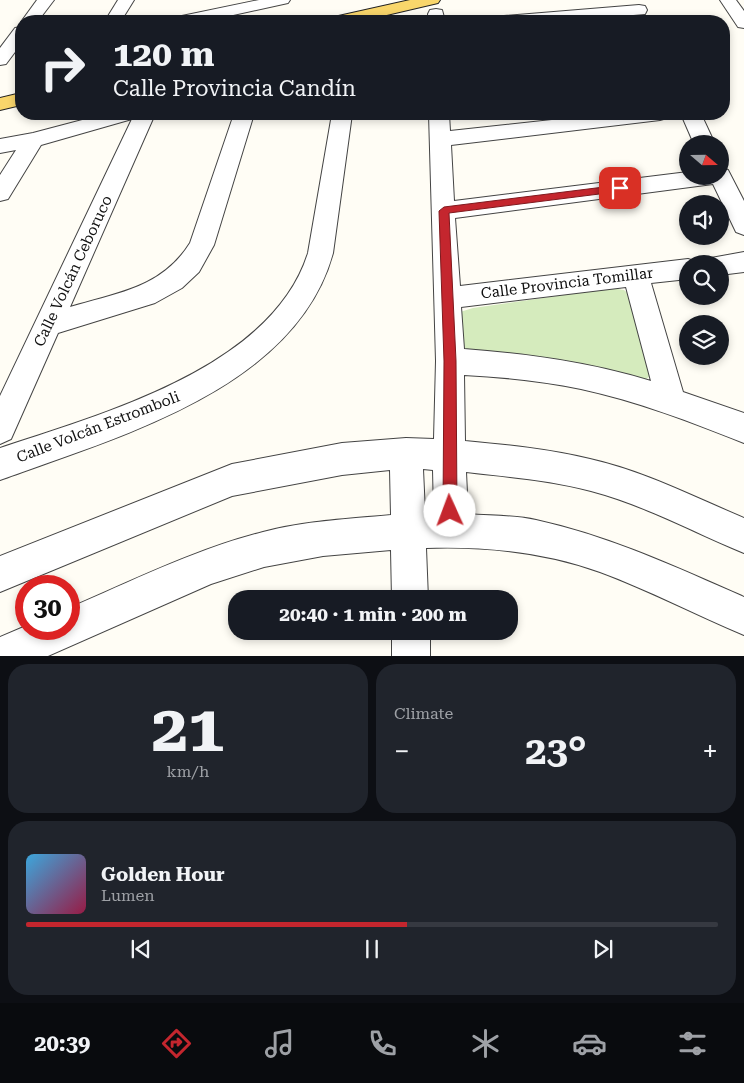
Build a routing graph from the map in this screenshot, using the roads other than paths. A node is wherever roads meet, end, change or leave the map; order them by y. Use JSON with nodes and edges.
{"nodes":[{"id":1,"x":46,"y":0,"type":"edge"},
{"id":2,"x":126,"y":0,"type":"edge"},
{"id":3,"x":204,"y":0,"type":"edge"},
{"id":4,"x":281,"y":0,"type":"edge"},
{"id":5,"x":728,"y":0,"type":"edge"},
{"id":6,"x":640,"y":10,"type":"edge"},
{"id":7,"x":435,"y":12,"type":"edge"},
{"id":8,"x":35,"y":15,"type":"edge"},
{"id":9,"x":117,"y":15,"type":"edge"},
{"id":10,"x":193,"y":15,"type":"edge"},
{"id":11,"x":212,"y":15,"type":"edge"},
{"id":12,"x":403,"y":15,"type":"edge"},
{"id":13,"x":578,"y":15,"type":"edge"},
{"id":14,"x":744,"y":23,"type":"edge"},
{"id":15,"x":15,"y":40,"type":"edge"},
{"id":16,"x":0,"y":60,"type":"edge"},
{"id":17,"x":15,"y":60,"type":"edge"},
{"id":18,"x":0,"y":64,"type":"edge"},
{"id":19,"x":15,"y":100,"type":"edge"},
{"id":20,"x":0,"y":104,"type":"edge"},
{"id":21,"x":106,"y":120,"type":"edge"},
{"id":22,"x":142,"y":120,"type":"edge"},
{"id":23,"x":242,"y":120,"type":"edge"},
{"id":24,"x":341,"y":120,"type":"edge"},
{"id":25,"x":440,"y":120,"type":"edge"},
{"id":26,"x":608,"y":120,"type":"edge"},
{"id":27,"x":694,"y":120,"type":"edge"},
{"id":28,"x":701,"y":135,"type":"edge"},
{"id":29,"x":442,"y":139,"type":"junction"},
{"id":30,"x":33,"y":140,"type":"junction"},
{"id":31,"x":0,"y":146,"type":"edge"},
{"id":32,"x":679,"y":181,"type":"edge"},
{"id":33,"x":724,"y":185,"type":"edge"},
{"id":34,"x":0,"y":193,"type":"edge"},
{"id":35,"x":444,"y":211,"type":"junction"},
{"id":36,"x":744,"y":226,"type":"edge"},
{"id":37,"x":744,"y":262,"type":"edge"},
{"id":38,"x":729,"y":264,"type":"edge"},
{"id":39,"x":679,"y":270,"type":"edge"},
{"id":40,"x":636,"y":275,"type":"junction"},
{"id":41,"x":447,"y":298,"type":"junction"},
{"id":42,"x":49,"y":324,"type":"junction"},
{"id":43,"x":450,"y":361,"type":"junction"},
{"id":44,"x":671,"y":401,"type":"junction"},
{"id":45,"x":744,"y":428,"type":"edge"},
{"id":46,"x":0,"y":429,"type":"edge"},
{"id":47,"x":406,"y":453,"type":"junction"},
{"id":48,"x":449,"y":455,"type":"junction"},
{"id":49,"x":0,"y":464,"type":"edge"},
{"id":50,"x":451,"y":530,"type":"junction"},
{"id":51,"x":408,"y":531,"type":"junction"},
{"id":52,"x":744,"y":536,"type":"edge"},
{"id":53,"x":0,"y":574,"type":"edge"},
{"id":54,"x":410,"y":590,"type":"edge"},
{"id":55,"x":744,"y":616,"type":"edge"},
{"id":56,"x":80,"y":622,"type":"edge"},
{"id":57,"x":39,"y":640,"type":"edge"},
{"id":58,"x":411,"y":640,"type":"edge"},
{"id":59,"x":2,"y":656,"type":"edge"},
{"id":60,"x":411,"y":656,"type":"edge"}],
"edges":[{"from":1,"to":8,"type":"street"},
{"from":2,"to":9,"type":"street"},
{"from":3,"to":10,"type":"street"},
{"from":4,"to":11,"type":"street"},
{"from":5,"to":14,"type":"street"},
{"from":6,"to":13,"type":"street"},
{"from":7,"to":12,"type":"main road"},
{"from":15,"to":16,"type":"street"},
{"from":17,"to":18,"type":"street"},
{"from":19,"to":20,"type":"main road"},
{"from":21,"to":30,"type":"street"},
{"from":22,"to":42,"type":"street","name":"Calle Volcán Ceboruco"},
{"from":23,"to":42,"type":"street"},
{"from":24,"to":49,"type":"street","name":"Calle Volcán Estromboli"},
{"from":25,"to":29,"type":"street"},
{"from":26,"to":29,"type":"street"},
{"from":27,"to":28,"type":"street"},
{"from":29,"to":35,"type":"street"},
{"from":30,"to":31,"type":"street"},
{"from":30,"to":34,"type":"street"},
{"from":32,"to":35,"type":"street"},
{"from":33,"to":36,"type":"street"},
{"from":35,"to":41,"type":"street"},
{"from":37,"to":38,"type":"street"},
{"from":39,"to":40,"type":"street","name":"Calle Provincia Tomillar"},
{"from":40,"to":41,"type":"street","name":"Calle Provincia Tomillar"},
{"from":40,"to":44,"type":"street"},
{"from":41,"to":43,"type":"street"},
{"from":42,"to":46,"type":"street","name":"Calle Volcán Ceboruco"},
{"from":43,"to":44,"type":"street"},
{"from":43,"to":48,"type":"street"},
{"from":44,"to":45,"type":"street"},
{"from":47,"to":48,"type":"street"},
{"from":47,"to":51,"type":"street"},
{"from":47,"to":53,"type":"street"},
{"from":48,"to":50,"type":"street"},
{"from":48,"to":52,"type":"street"},
{"from":50,"to":51,"type":"street"},
{"from":50,"to":55,"type":"street"},
{"from":51,"to":54,"type":"street"},
{"from":51,"to":56,"type":"street"},
{"from":57,"to":59,"type":"street"},
{"from":58,"to":60,"type":"street"}]}
